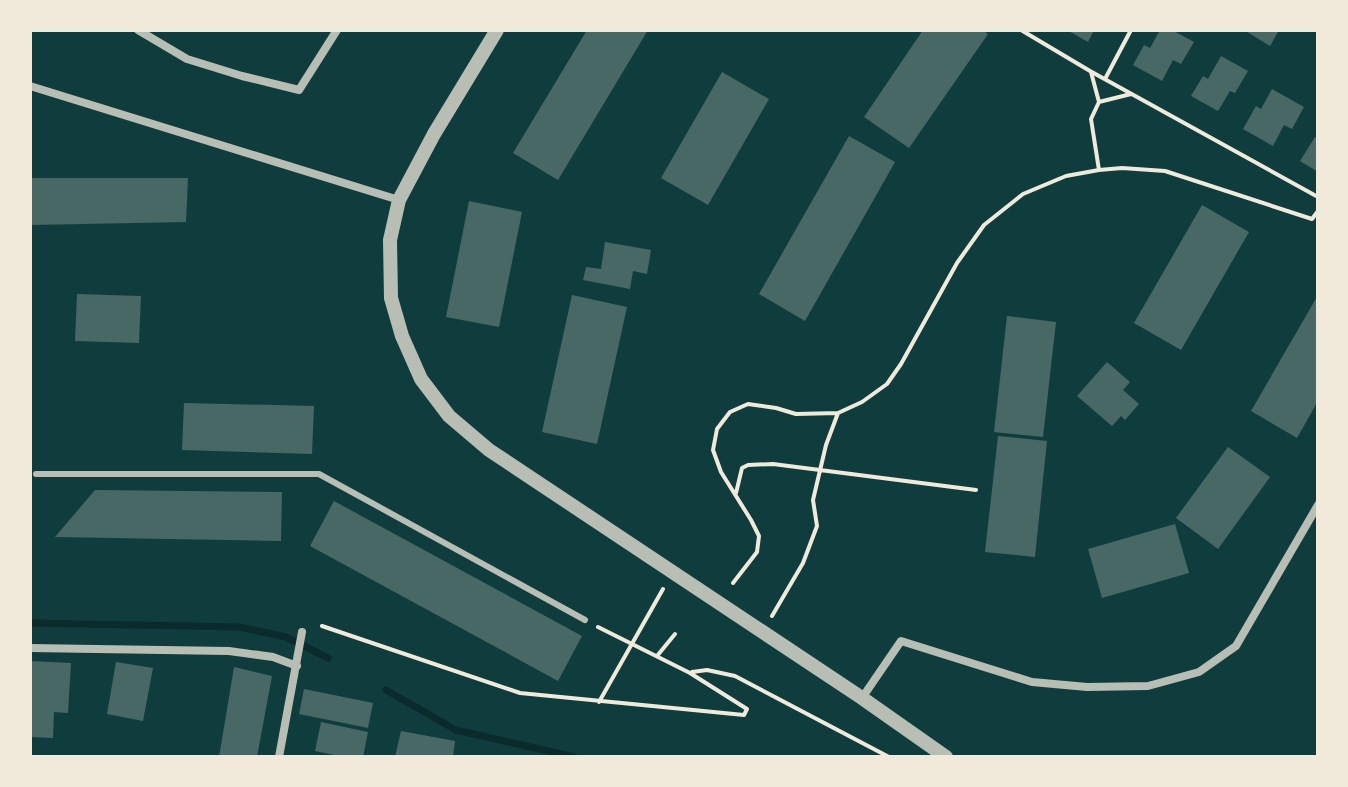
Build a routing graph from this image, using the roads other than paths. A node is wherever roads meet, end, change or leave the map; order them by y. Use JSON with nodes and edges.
{"nodes":[{"id":1,"x":138,"y":30,"type":"edge"},
{"id":2,"x":337,"y":30,"type":"edge"},
{"id":3,"x":497,"y":30,"type":"edge"},
{"id":4,"x":30,"y":86,"type":"edge"},
{"id":5,"x":399,"y":200,"type":"junction"},
{"id":6,"x":36,"y":474,"type":"dead end"},
{"id":7,"x":1317,"y":509,"type":"edge"},
{"id":8,"x":585,"y":620,"type":"road end"},
{"id":9,"x":302,"y":632,"type":"dead end"},
{"id":10,"x":30,"y":648,"type":"edge"},
{"id":11,"x":298,"y":662,"type":"junction"},
{"id":12,"x":862,"y":698,"type":"junction"},
{"id":13,"x":279,"y":757,"type":"edge"},
{"id":14,"x":946,"y":757,"type":"edge"}],
"edges":[{"from":1,"to":2,"type":"street"},
{"from":3,"to":5,"type":"street"},
{"from":4,"to":5,"type":"street"},
{"from":5,"to":12,"type":"street"},
{"from":6,"to":8,"type":"lane"},
{"from":7,"to":12,"type":"street"},
{"from":9,"to":11,"type":"street"},
{"from":10,"to":11,"type":"street"},
{"from":11,"to":13,"type":"street"},
{"from":12,"to":14,"type":"street"}]}
